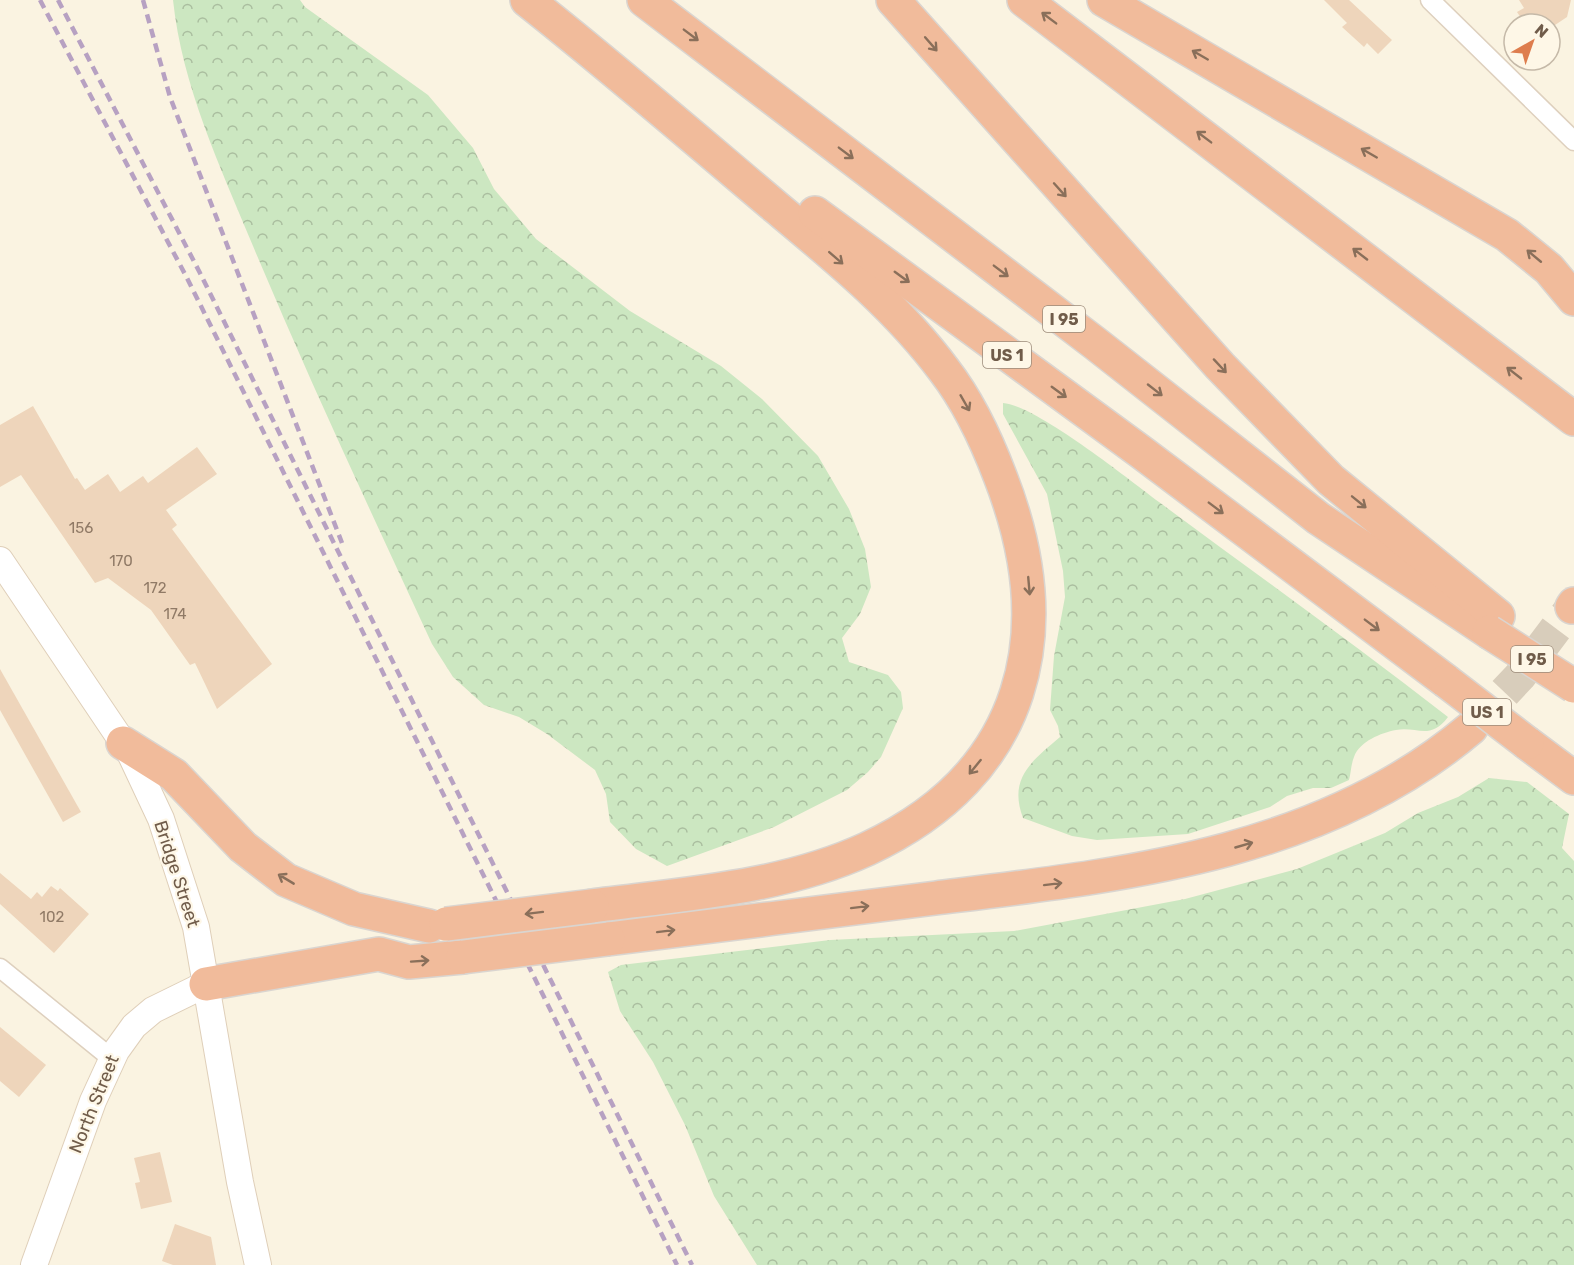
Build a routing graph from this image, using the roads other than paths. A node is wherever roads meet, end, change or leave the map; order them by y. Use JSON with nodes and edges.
{"nodes":[{"id":1,"x":527,"y":0,"type":"edge"},
{"id":2,"x":644,"y":0,"type":"edge"},
{"id":3,"x":893,"y":0,"type":"edge"},
{"id":4,"x":1024,"y":0,"type":"edge"},
{"id":5,"x":1104,"y":0,"type":"edge"},
{"id":6,"x":1430,"y":0,"type":"edge"},
{"id":7,"x":567,"y":31,"type":"junction"},
{"id":8,"x":1574,"y":141,"type":"edge"},
{"id":9,"x":1574,"y":299,"type":"edge"},
{"id":10,"x":1571,"y":418,"type":"edge"},
{"id":11,"x":0,"y":560,"type":"edge"},
{"id":12,"x":1495,"y":625,"type":"junction"},
{"id":13,"x":1563,"y":679,"type":"edge"},
{"id":14,"x":1471,"y":729,"type":"tunnel mouth"},
{"id":15,"x":123,"y":742,"type":"junction"},
{"id":16,"x":1574,"y":778,"type":"edge"},
{"id":17,"x":438,"y":925,"type":"junction"},
{"id":18,"x":379,"y":954,"type":"junction"},
{"id":19,"x":0,"y":968,"type":"edge"},
{"id":20,"x":206,"y":984,"type":"junction"},
{"id":21,"x":111,"y":1058,"type":"junction"},
{"id":22,"x":34,"y":1265,"type":"edge"},
{"id":23,"x":258,"y":1265,"type":"edge"}],
"edges":[{"from":1,"to":7,"type":"highway","number":"US 1"},
{"from":2,"to":12,"type":"highway","number":"I 95","one_way":true},
{"from":3,"to":12,"type":"highway","one_way":true},
{"from":10,"to":4,"type":"highway","one_way":true},
{"from":9,"to":5,"type":"highway","one_way":true},
{"from":6,"to":8,"type":"street"},
{"from":7,"to":16,"type":"highway","number":"US 1","one_way":true,"bridge":true},
{"from":7,"to":17,"type":"highway","one_way":true,"bridge":true},
{"from":11,"to":15,"type":"main road","name":"Bridge Street"},
{"from":12,"to":13,"type":"highway","number":"I 95","bridge":true},
{"from":18,"to":14,"type":"highway","one_way":true,"bridge":true},
{"from":17,"to":15,"type":"highway","one_way":true},
{"from":15,"to":20,"type":"main road","name":"Bridge Street"},
{"from":17,"to":18,"type":"highway"},
{"from":18,"to":20,"type":"highway"},
{"from":19,"to":21,"type":"street"},
{"from":20,"to":21,"type":"main road","name":"North Street"},
{"from":20,"to":23,"type":"main road","name":"Bridge Street"},
{"from":21,"to":22,"type":"main road","name":"North Street"}]}
